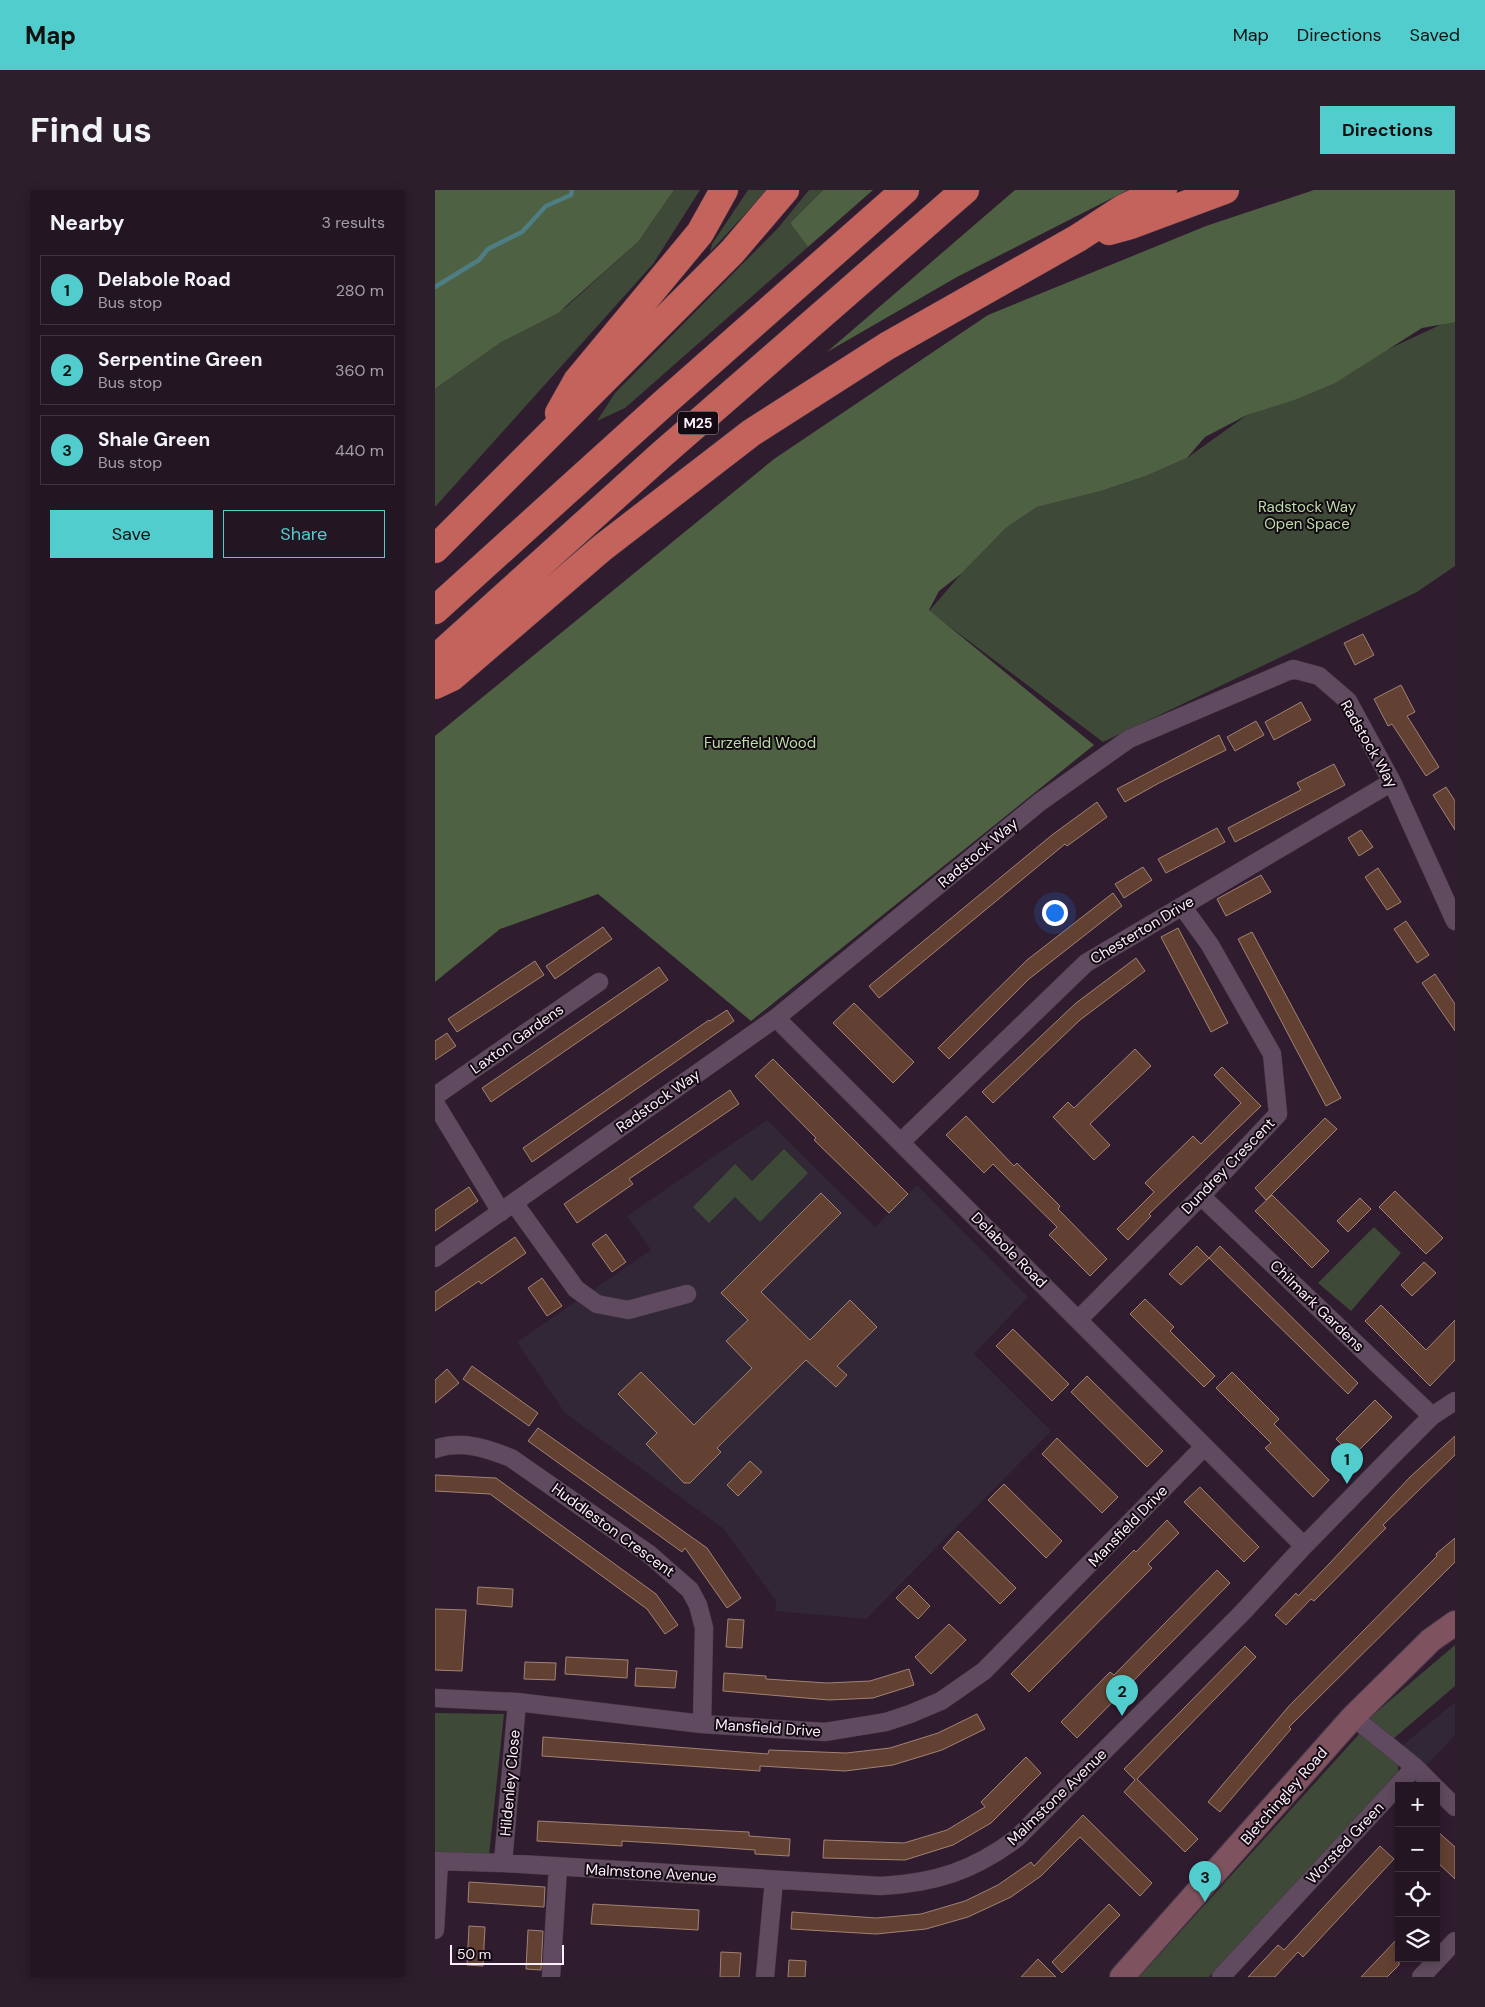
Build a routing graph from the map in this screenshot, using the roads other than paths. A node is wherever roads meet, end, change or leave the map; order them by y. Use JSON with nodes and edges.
{"nodes":[{"id":1,"x":724,"y":190,"type":"edge"},
{"id":2,"x":785,"y":190,"type":"edge"},
{"id":3,"x":905,"y":190,"type":"edge"},
{"id":4,"x":965,"y":190,"type":"edge"},
{"id":5,"x":1163,"y":190,"type":"edge"},
{"id":6,"x":1225,"y":190,"type":"edge"},
{"id":7,"x":1078,"y":238,"type":"junction"},
{"id":8,"x":542,"y":443,"type":"junction"},
{"id":9,"x":435,"y":549,"type":"edge"},
{"id":10,"x":435,"y":610,"type":"edge"},
{"id":11,"x":435,"y":659,"type":"edge"},
{"id":12,"x":435,"y":685,"type":"edge"},
{"id":13,"x":1392,"y":782,"type":"junction"},
{"id":14,"x":1182,"y":906,"type":"junction"},
{"id":15,"x":1455,"y":921,"type":"edge"},
{"id":16,"x":599,"y":982,"type":"dead end"},
{"id":17,"x":776,"y":1018,"type":"junction"},
{"id":18,"x":435,"y":1096,"type":"edge"},
{"id":19,"x":435,"y":1103,"type":"edge"},
{"id":20,"x":902,"y":1141,"type":"junction"},
{"id":21,"x":1201,"y":1196,"type":"junction"},
{"id":22,"x":507,"y":1208,"type":"junction"},
{"id":23,"x":435,"y":1258,"type":"edge"},
{"id":24,"x":687,"y":1294,"type":"dead end"},
{"id":25,"x":1078,"y":1320,"type":"junction"},
{"id":26,"x":1455,"y":1401,"type":"edge"},
{"id":27,"x":1432,"y":1416,"type":"junction"},
{"id":28,"x":1204,"y":1447,"type":"junction"},
{"id":29,"x":435,"y":1449,"type":"edge"},
{"id":30,"x":1304,"y":1546,"type":"junction"},
{"id":31,"x":1455,"y":1624,"type":"edge"},
{"id":32,"x":435,"y":1698,"type":"edge"},
{"id":33,"x":517,"y":1702,"type":"junction"},
{"id":34,"x":1353,"y":1717,"type":"junction"},
{"id":35,"x":702,"y":1724,"type":"junction"},
{"id":36,"x":1415,"y":1767,"type":"junction"},
{"id":37,"x":1430,"y":1782,"type":"edge"},
{"id":38,"x":1440,"y":1792,"type":"edge"},
{"id":39,"x":1455,"y":1807,"type":"edge"},
{"id":40,"x":437,"y":1861,"type":"edge"},
{"id":41,"x":503,"y":1863,"type":"junction"},
{"id":42,"x":558,"y":1867,"type":"junction"},
{"id":43,"x":774,"y":1880,"type":"junction"},
{"id":44,"x":435,"y":1930,"type":"edge"},
{"id":45,"x":1455,"y":1941,"type":"edge"},
{"id":46,"x":551,"y":1977,"type":"edge"},
{"id":47,"x":765,"y":1977,"type":"edge"},
{"id":48,"x":1122,"y":1977,"type":"edge"},
{"id":49,"x":1221,"y":1977,"type":"edge"},
{"id":50,"x":1421,"y":1977,"type":"edge"}],
"edges":[{"from":1,"to":8,"type":"highway"},
{"from":2,"to":8,"type":"highway"},
{"from":3,"to":10,"type":"highway","number":"M25"},
{"from":4,"to":11,"type":"highway","number":"M25"},
{"from":5,"to":7,"type":"highway"},
{"from":6,"to":7,"type":"highway"},
{"from":7,"to":12,"type":"highway"},
{"from":8,"to":9,"type":"highway"},
{"from":13,"to":14,"type":"street","name":"Chesterton Drive"},
{"from":13,"to":15,"type":"street","name":"Radstock Way"},
{"from":13,"to":17,"type":"street","name":"Radstock Way"},
{"from":14,"to":20,"type":"street","name":"Chesterton Drive"},
{"from":14,"to":21,"type":"street","name":"Dundrey Crescent"},
{"from":16,"to":18,"type":"street","name":"Laxton Gardens"},
{"from":17,"to":20,"type":"street","name":"Delabole Road"},
{"from":17,"to":22,"type":"street","name":"Radstock Way"},
{"from":19,"to":22,"type":"street"},
{"from":20,"to":25,"type":"street","name":"Delabole Road"},
{"from":21,"to":25,"type":"street","name":"Dundrey Crescent"},
{"from":21,"to":27,"type":"street","name":"Chilmark Gardens"},
{"from":22,"to":23,"type":"street","name":"Radstock Way"},
{"from":22,"to":24,"type":"street"},
{"from":25,"to":28,"type":"street","name":"Delabole Road"},
{"from":26,"to":27,"type":"street","name":"Malmstone Avenue"},
{"from":27,"to":30,"type":"street","name":"Malmstone Avenue"},
{"from":28,"to":30,"type":"street","name":"Delabole Road"},
{"from":28,"to":35,"type":"street","name":"Mansfield Drive"},
{"from":29,"to":35,"type":"street","name":"Huddleston Crescent"},
{"from":30,"to":43,"type":"street","name":"Malmstone Avenue"},
{"from":31,"to":34,"type":"street","name":"Bletchingley Road"},
{"from":32,"to":33,"type":"street","name":"Mansfield Drive"},
{"from":33,"to":35,"type":"street","name":"Mansfield Drive"},
{"from":33,"to":41,"type":"street","name":"Hildenley Close"},
{"from":34,"to":36,"type":"street"},
{"from":34,"to":48,"type":"street","name":"Bletchingley Road"},
{"from":36,"to":37,"type":"street"},
{"from":36,"to":49,"type":"street","name":"Worsted Green"},
{"from":38,"to":39,"type":"street"},
{"from":40,"to":41,"type":"street","name":"Malmstone Avenue"},
{"from":40,"to":44,"type":"street"},
{"from":41,"to":42,"type":"street","name":"Malmstone Avenue"},
{"from":42,"to":43,"type":"street","name":"Malmstone Avenue"},
{"from":42,"to":46,"type":"street"},
{"from":43,"to":47,"type":"street"},
{"from":45,"to":50,"type":"street"}]}
